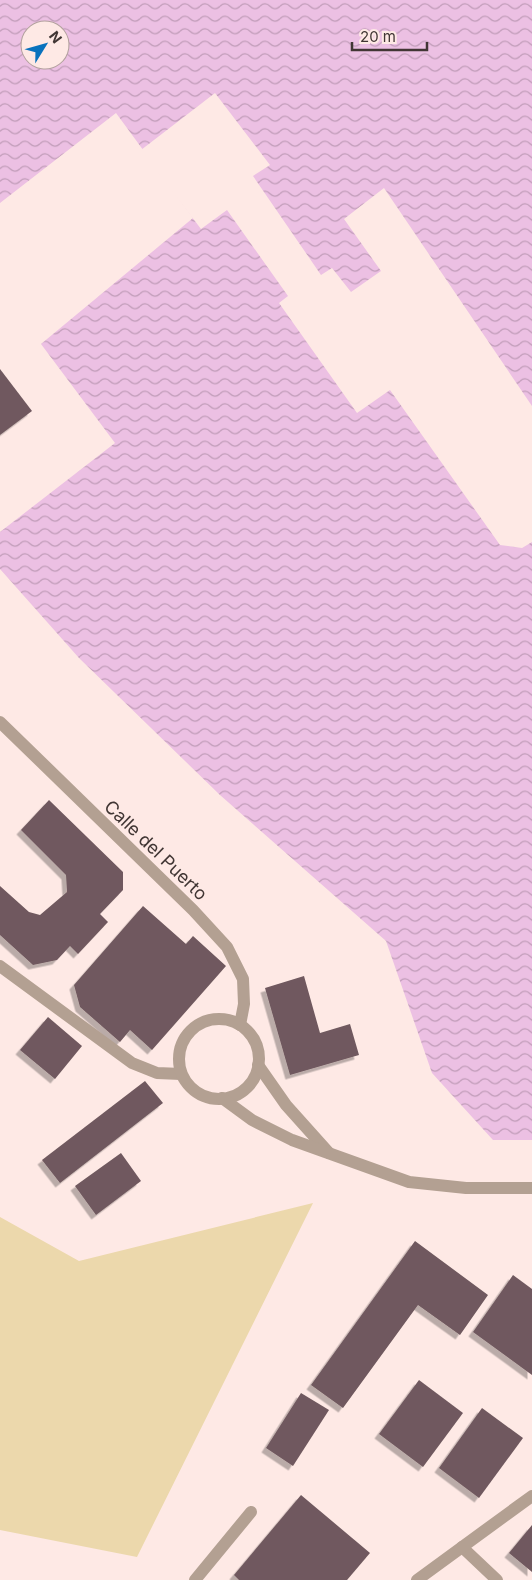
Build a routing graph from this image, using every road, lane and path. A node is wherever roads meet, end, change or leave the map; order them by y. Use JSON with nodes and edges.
{"nodes":[{"id":1,"x":0,"y":722,"type":"edge"},
{"id":2,"x":0,"y":966,"type":"edge"},
{"id":3,"x":240,"y":1025,"type":"junction"},
{"id":4,"x":258,"y":1065,"type":"junction"},
{"id":5,"x":181,"y":1074,"type":"junction"},
{"id":6,"x":222,"y":1098,"type":"junction"},
{"id":7,"x":331,"y":1155,"type":"junction"},
{"id":8,"x":532,"y":1188,"type":"edge"},
{"id":9,"x":532,"y":1496,"type":"edge"},
{"id":10,"x":250,"y":1512,"type":"dead end"},
{"id":11,"x":462,"y":1547,"type":"junction"},
{"id":12,"x":195,"y":1580,"type":"edge"},
{"id":13,"x":417,"y":1580,"type":"edge"},
{"id":14,"x":497,"y":1580,"type":"edge"}],
"edges":[{"from":1,"to":3,"type":"street","name":"Calle del Puerto"},
{"from":2,"to":5,"type":"street"},
{"from":3,"to":4,"type":"street"},
{"from":3,"to":5,"type":"street"},
{"from":4,"to":6,"type":"street"},
{"from":4,"to":7,"type":"street"},
{"from":5,"to":6,"type":"street"},
{"from":6,"to":7,"type":"street"},
{"from":7,"to":8,"type":"street"},
{"from":9,"to":11,"type":"street"},
{"from":10,"to":12,"type":"street"},
{"from":11,"to":13,"type":"street"},
{"from":11,"to":14,"type":"street"}]}
